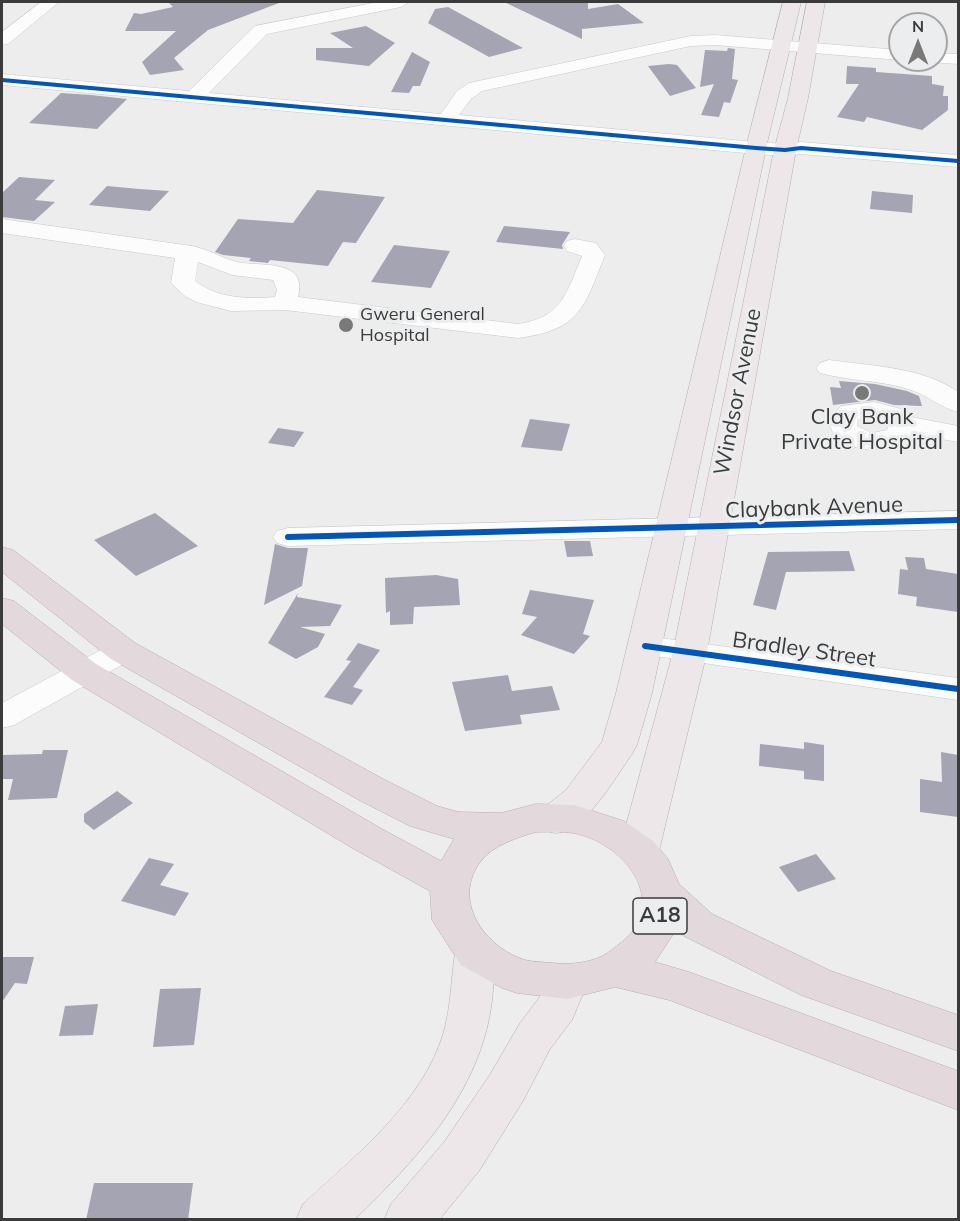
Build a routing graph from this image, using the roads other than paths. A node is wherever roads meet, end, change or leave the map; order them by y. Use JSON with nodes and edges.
{"nodes":[{"id":1,"x":51,"y":2,"type":"edge"},
{"id":2,"x":402,"y":2,"type":"edge"},
{"id":3,"x":792,"y":2,"type":"edge"},
{"id":4,"x":816,"y":2,"type":"edge"},
{"id":5,"x":2,"y":40,"type":"edge"},
{"id":6,"x":794,"y":47,"type":"junction"},
{"id":7,"x":888,"y":54,"type":"edge"},
{"id":8,"x":2,"y":72,"type":"edge"},
{"id":9,"x":2,"y":80,"type":"edge"},
{"id":10,"x":30,"y":83,"type":"junction"},
{"id":11,"x":197,"y":93,"type":"junction"},
{"id":12,"x":9,"y":100,"type":"dead end"},
{"id":13,"x":449,"y":115,"type":"junction"},
{"id":14,"x":757,"y":143,"type":"junction"},
{"id":15,"x":791,"y":147,"type":"junction"},
{"id":16,"x":958,"y":161,"type":"edge"},
{"id":17,"x":2,"y":226,"type":"edge"},
{"id":18,"x":575,"y":246,"type":"dead end"},
{"id":19,"x":183,"y":252,"type":"junction"},
{"id":20,"x":232,"y":268,"type":"junction"},
{"id":21,"x":190,"y":291,"type":"junction"},
{"id":22,"x":285,"y":303,"type":"junction"},
{"id":23,"x":829,"y":368,"type":"dead end"},
{"id":24,"x":958,"y":404,"type":"edge"},
{"id":25,"x":902,"y":424,"type":"dead end"},
{"id":26,"x":958,"y":426,"type":"edge"},
{"id":27,"x":958,"y":520,"type":"edge"},
{"id":28,"x":670,"y":527,"type":"junction"},
{"id":29,"x":711,"y":529,"type":"junction"},
{"id":30,"x":288,"y":537,"type":"dead end"},
{"id":31,"x":2,"y":557,"type":"edge"},
{"id":32,"x":2,"y":608,"type":"edge"},
{"id":33,"x":645,"y":646,"type":"junction"},
{"id":34,"x":123,"y":651,"type":"junction"},
{"id":35,"x":690,"y":652,"type":"junction"},
{"id":36,"x":84,"y":672,"type":"junction"},
{"id":37,"x":958,"y":689,"type":"edge"},
{"id":38,"x":2,"y":717,"type":"edge"},
{"id":39,"x":556,"y":819,"type":"junction"},
{"id":40,"x":501,"y":827,"type":"junction"},
{"id":41,"x":639,"y":851,"type":"junction"},
{"id":42,"x":449,"y":883,"type":"junction"},
{"id":43,"x":662,"y":892,"type":"junction"},
{"id":44,"x":476,"y":953,"type":"junction"},
{"id":45,"x":615,"y":970,"type":"junction"},
{"id":46,"x":567,"y":982,"type":"junction"},
{"id":47,"x":958,"y":1034,"type":"edge"},
{"id":48,"x":958,"y":1090,"type":"edge"},
{"id":49,"x":320,"y":1220,"type":"edge"},
{"id":50,"x":408,"y":1220,"type":"edge"}],
"edges":[{"from":1,"to":5,"type":"street"},
{"from":2,"to":11,"type":"street"},
{"from":3,"to":6,"type":"main road","name":"Windsor Avenue"},
{"from":4,"to":6,"type":"main road","name":"Windsor Avenue"},
{"from":6,"to":7,"type":"street"},
{"from":6,"to":13,"type":"street"},
{"from":6,"to":14,"type":"main road","name":"Windsor Avenue"},
{"from":6,"to":15,"type":"main road","name":"Windsor Avenue"},
{"from":8,"to":11,"type":"street"},
{"from":9,"to":10,"type":"street"},
{"from":10,"to":11,"type":"street"},
{"from":10,"to":12,"type":"street"},
{"from":11,"to":13,"type":"street"},
{"from":13,"to":14,"type":"street"},
{"from":14,"to":15,"type":"street"},
{"from":14,"to":28,"type":"main road","name":"Windsor Avenue"},
{"from":15,"to":16,"type":"street"},
{"from":15,"to":29,"type":"main road","name":"Windsor Avenue"},
{"from":17,"to":19,"type":"street"},
{"from":18,"to":22,"type":"street"},
{"from":19,"to":20,"type":"street"},
{"from":19,"to":21,"type":"street"},
{"from":20,"to":21,"type":"street"},
{"from":20,"to":22,"type":"street"},
{"from":21,"to":22,"type":"street"},
{"from":23,"to":24,"type":"street"},
{"from":25,"to":26,"type":"street"},
{"from":27,"to":29,"type":"street","name":"Claybank Avenue"},
{"from":28,"to":29,"type":"street","name":"Claybank Avenue"},
{"from":28,"to":30,"type":"street","name":"Claybank Avenue"},
{"from":28,"to":33,"type":"main road","name":"Windsor Avenue"},
{"from":29,"to":35,"type":"main road","name":"Windsor Avenue"},
{"from":31,"to":34,"type":"highway","number":"A18"},
{"from":32,"to":36,"type":"highway"},
{"from":33,"to":35,"type":"street","name":"Bradley Street"},
{"from":33,"to":39,"type":"main road","name":"Windsor Avenue"},
{"from":34,"to":36,"type":"street"},
{"from":34,"to":40,"type":"highway","number":"A18"},
{"from":35,"to":37,"type":"street","name":"Bradley Street"},
{"from":35,"to":41,"type":"main road","name":"Windsor Avenue"},
{"from":36,"to":38,"type":"street"},
{"from":36,"to":42,"type":"highway"},
{"from":39,"to":40,"type":"highway","number":"A18"},
{"from":39,"to":41,"type":"highway","number":"A18"},
{"from":40,"to":42,"type":"highway","number":"A18"},
{"from":41,"to":43,"type":"highway","number":"A18"},
{"from":42,"to":44,"type":"highway","number":"A18"},
{"from":43,"to":45,"type":"highway","number":"A18"},
{"from":43,"to":47,"type":"highway","number":"A18"},
{"from":44,"to":46,"type":"highway","number":"A18"},
{"from":44,"to":49,"type":"main road"},
{"from":45,"to":46,"type":"highway","number":"A18"},
{"from":45,"to":48,"type":"highway","number":"A18"},
{"from":46,"to":50,"type":"main road"}]}
